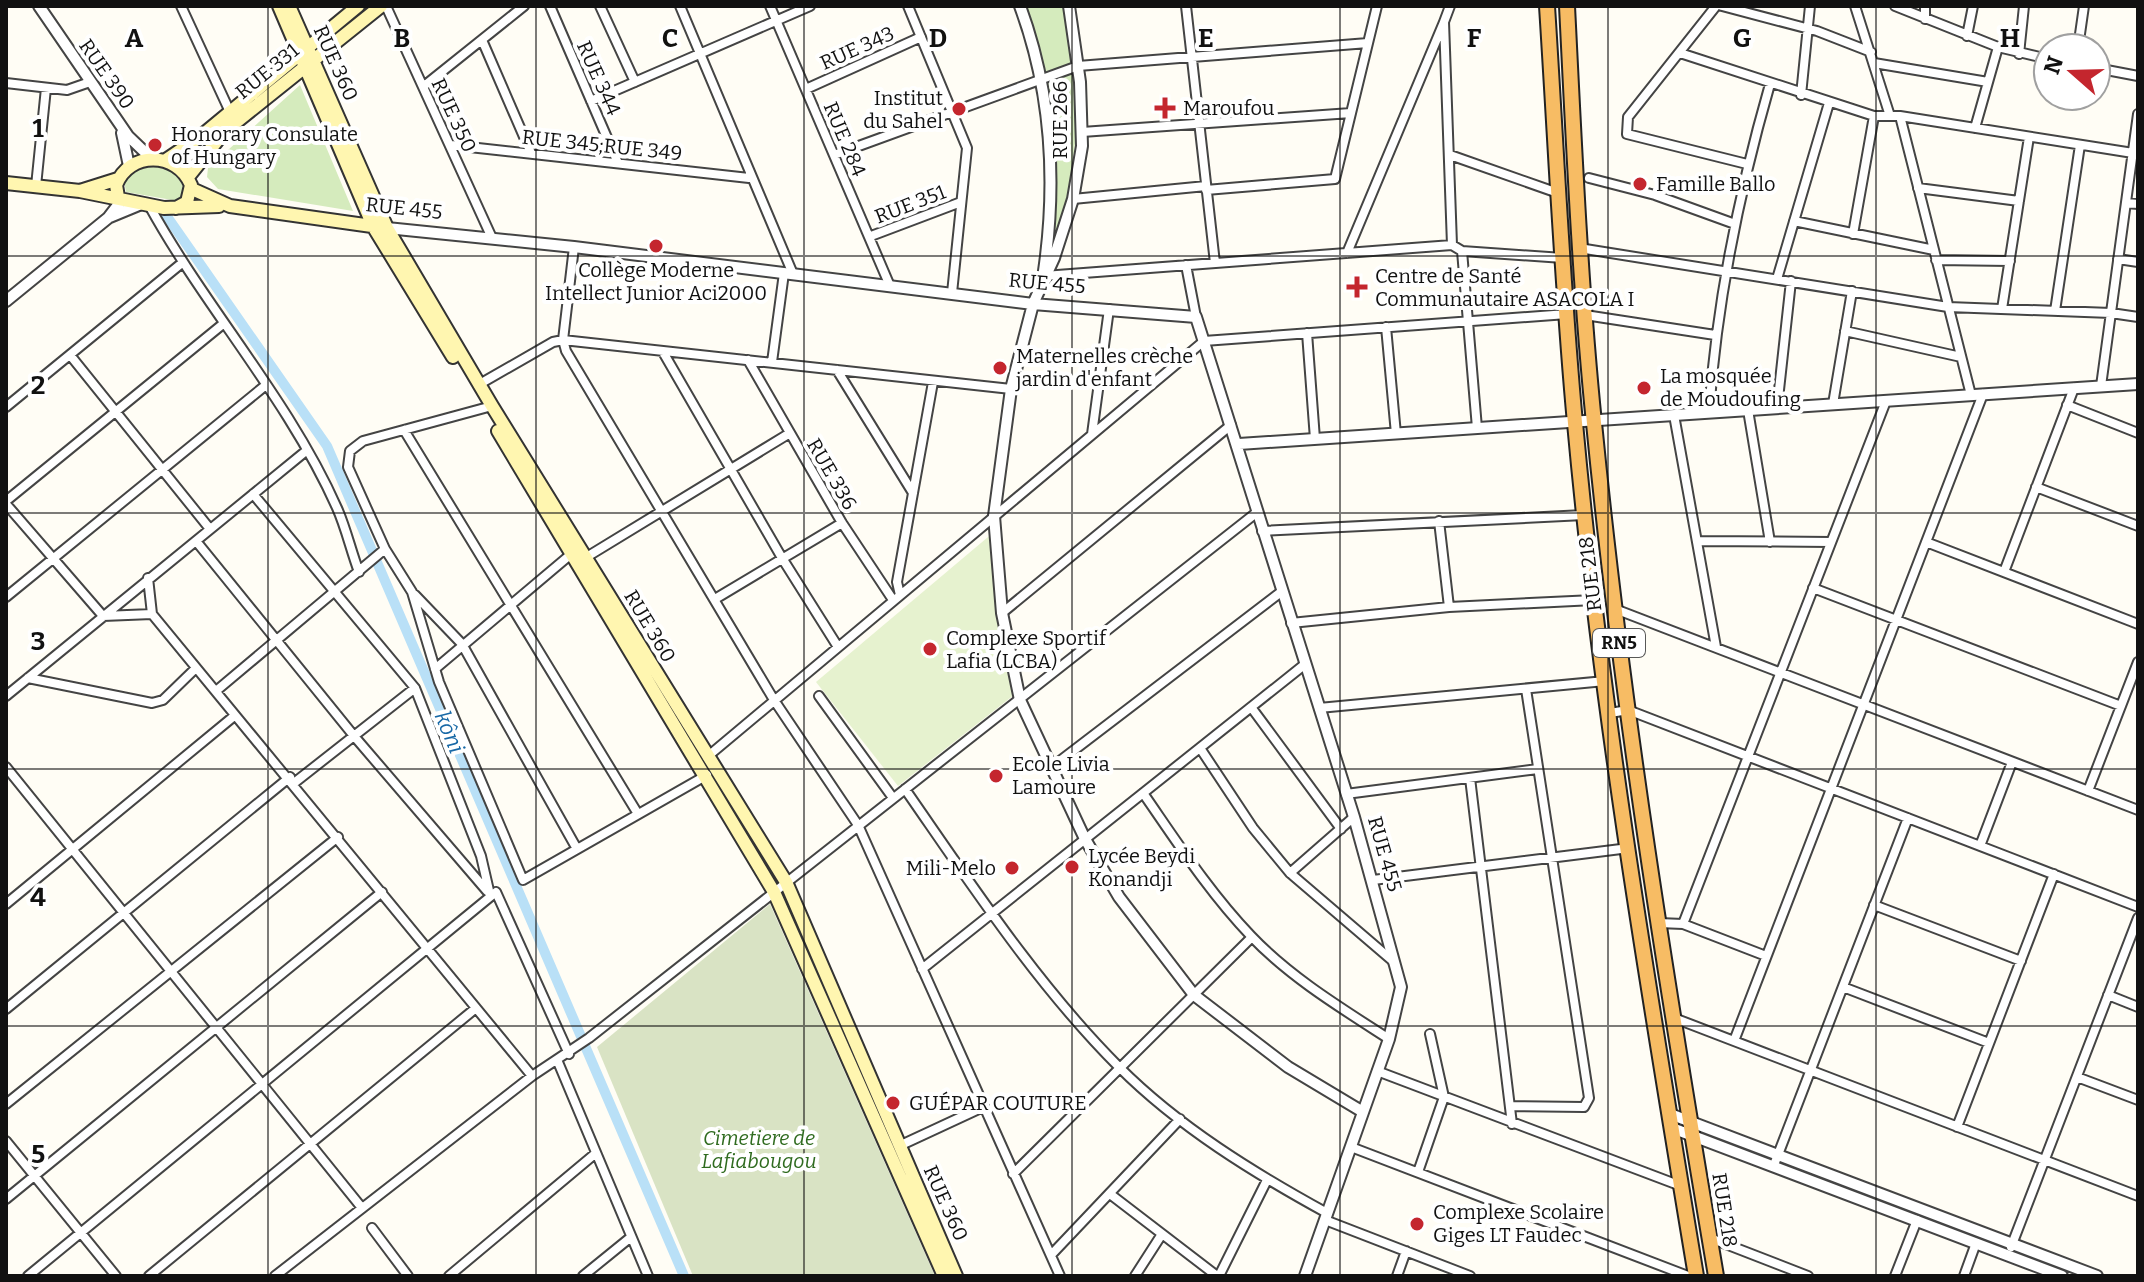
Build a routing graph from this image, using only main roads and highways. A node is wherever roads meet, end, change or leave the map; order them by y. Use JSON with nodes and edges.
{"nodes":[{"id":1,"x":279,"y":6,"type":"edge"},
{"id":2,"x":289,"y":6,"type":"edge"},
{"id":3,"x":358,"y":6,"type":"edge"},
{"id":4,"x":383,"y":6,"type":"edge"},
{"id":5,"x":1547,"y":6,"type":"edge"},
{"id":6,"x":1567,"y":6,"type":"edge"},
{"id":7,"x":306,"y":57,"type":"junction"},
{"id":8,"x":166,"y":160,"type":"junction"},
{"id":9,"x":118,"y":179,"type":"junction"},
{"id":10,"x":6,"y":183,"type":"edge"},
{"id":11,"x":190,"y":183,"type":"junction"},
{"id":12,"x":80,"y":191,"type":"junction"},
{"id":13,"x":119,"y":199,"type":"junction"},
{"id":14,"x":230,"y":206,"type":"junction"},
{"id":15,"x":173,"y":209,"type":"junction"},
{"id":16,"x":380,"y":227,"type":"junction"},
{"id":17,"x":488,"y":407,"type":"junction"},
{"id":18,"x":709,"y":774,"type":"junction"},
{"id":19,"x":944,"y":1276,"type":"edge"},
{"id":20,"x":956,"y":1276,"type":"edge"},
{"id":21,"x":1696,"y":1276,"type":"edge"},
{"id":22,"x":1716,"y":1276,"type":"edge"}],
"edges":[{"from":1,"to":7,"type":"main road"},
{"from":2,"to":7,"type":"main road","name":"RUE 360"},
{"from":3,"to":7,"type":"main road","name":"RUE 331"},
{"from":4,"to":7,"type":"main road","name":"RUE 331"},
{"from":5,"to":21,"type":"highway","name":"RUE 218","number":"RN5"},
{"from":6,"to":22,"type":"highway","name":"RUE 218","number":"RN5"},
{"from":7,"to":8,"type":"main road","name":"RUE 331"},
{"from":7,"to":11,"type":"main road","name":"RUE 331"},
{"from":7,"to":16,"type":"main road","name":"RUE 360"},
{"from":8,"to":9,"type":"main road"},
{"from":8,"to":11,"type":"main road"},
{"from":9,"to":12,"type":"main road"},
{"from":9,"to":13,"type":"main road"},
{"from":10,"to":12,"type":"main road"},
{"from":11,"to":14,"type":"main road","name":"RUE 455"},
{"from":11,"to":15,"type":"main road"},
{"from":12,"to":13,"type":"main road"},
{"from":13,"to":15,"type":"main road"},
{"from":14,"to":15,"type":"main road"},
{"from":14,"to":16,"type":"main road","name":"RUE 455"},
{"from":16,"to":17,"type":"main road","name":"RUE 360"},
{"from":16,"to":17,"type":"main road","name":"RUE 360"},
{"from":17,"to":18,"type":"main road","name":"RUE 360"},
{"from":17,"to":18,"type":"main road","name":"RUE 360"},
{"from":18,"to":19,"type":"main road","name":"RUE 360"},
{"from":18,"to":20,"type":"main road","name":"RUE 360"}]}
